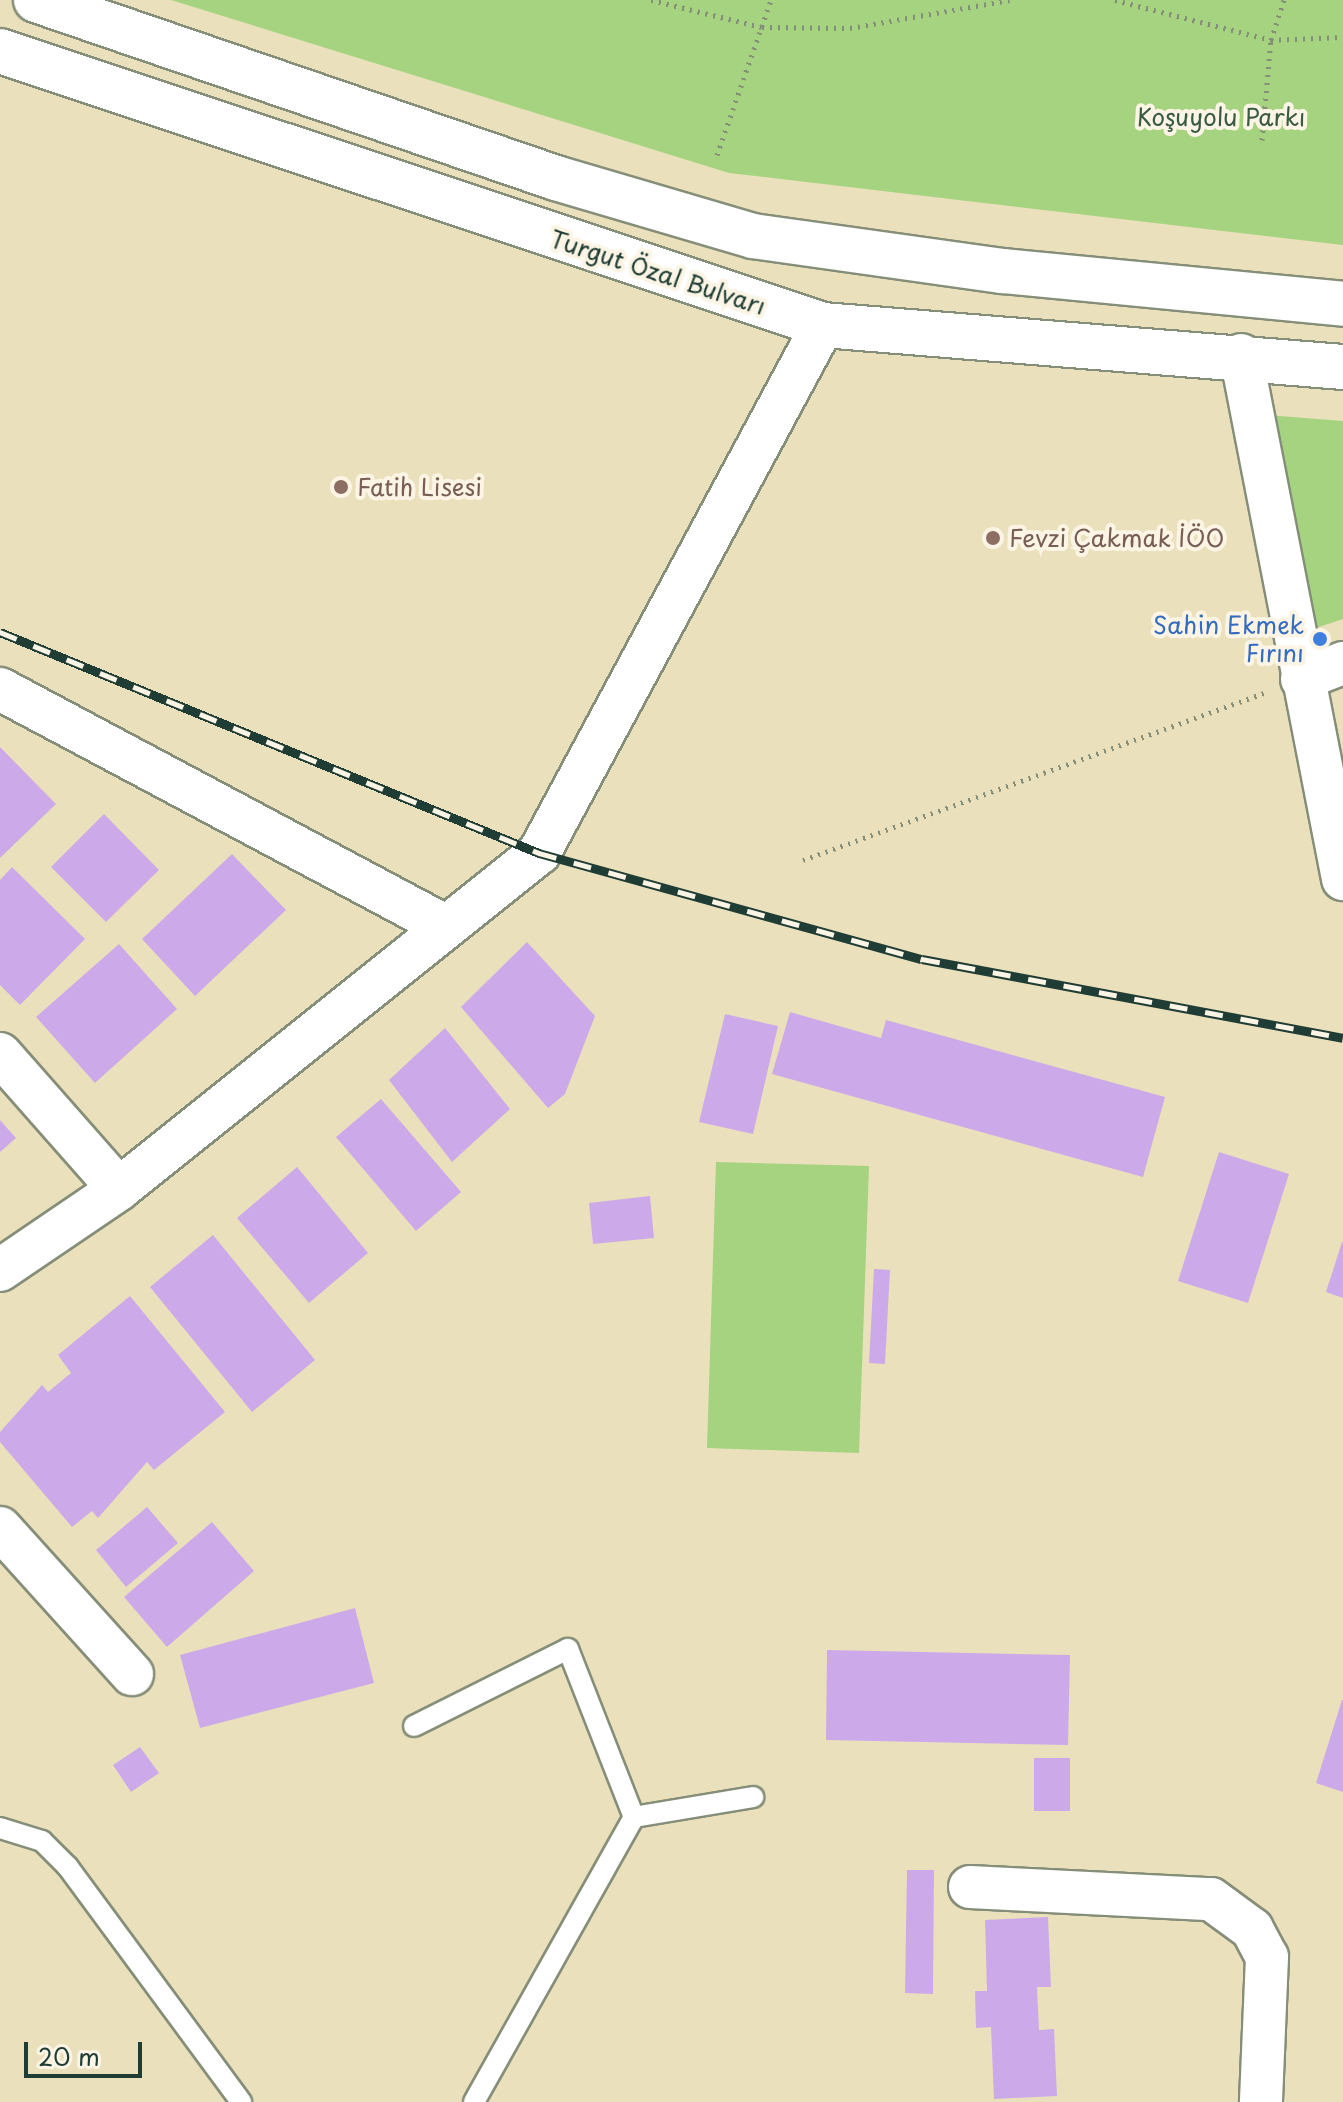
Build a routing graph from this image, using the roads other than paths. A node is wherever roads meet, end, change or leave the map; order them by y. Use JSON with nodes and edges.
{"nodes":[{"id":1,"x":36,"y":0,"type":"edge"},
{"id":2,"x":0,"y":51,"type":"edge"},
{"id":3,"x":1343,"y":304,"type":"edge"},
{"id":4,"x":823,"y":325,"type":"junction"},
{"id":5,"x":1241,"y":355,"type":"junction"},
{"id":6,"x":1343,"y":367,"type":"edge"},
{"id":7,"x":1343,"y":663,"type":"edge"},
{"id":8,"x":1302,"y":679,"type":"junction"},
{"id":9,"x":0,"y":689,"type":"edge"},
{"id":10,"x":1332,"y":767,"type":"edge"},
{"id":11,"x":1343,"y":879,"type":"edge"},
{"id":12,"x":445,"y":926,"type":"junction"},
{"id":13,"x":0,"y":1054,"type":"edge"},
{"id":14,"x":119,"y":1189,"type":"junction"},
{"id":15,"x":0,"y":1270,"type":"edge"},
{"id":16,"x":0,"y":1528,"type":"edge"},
{"id":17,"x":132,"y":1674,"type":"dead end"},
{"id":18,"x":414,"y":1726,"type":"dead end"},
{"id":19,"x":753,"y":1797,"type":"dead end"},
{"id":20,"x":634,"y":1817,"type":"junction"},
{"id":21,"x":0,"y":1828,"type":"edge"},
{"id":22,"x":970,"y":1887,"type":"dead end"},
{"id":23,"x":241,"y":2102,"type":"edge"},
{"id":24,"x":474,"y":2102,"type":"edge"},
{"id":25,"x":1261,"y":2102,"type":"edge"}],
"edges":[{"from":1,"to":3,"type":"main road"},
{"from":2,"to":4,"type":"main road","name":"Turgut Özal Bulvarı"},
{"from":4,"to":5,"type":"main road","name":"Turgut Özal Bulvarı"},
{"from":4,"to":12,"type":"street"},
{"from":5,"to":6,"type":"main road","name":"Turgut Özal Bulvarı"},
{"from":5,"to":8,"type":"street"},
{"from":7,"to":8,"type":"street"},
{"from":8,"to":10,"type":"street"},
{"from":9,"to":12,"type":"street"},
{"from":10,"to":11,"type":"street"},
{"from":12,"to":14,"type":"street"},
{"from":13,"to":14,"type":"street"},
{"from":14,"to":15,"type":"street"},
{"from":16,"to":17,"type":"street"},
{"from":18,"to":20,"type":"lane"},
{"from":19,"to":20,"type":"lane"},
{"from":20,"to":24,"type":"lane"},
{"from":21,"to":23,"type":"lane"},
{"from":22,"to":25,"type":"street"}]}
